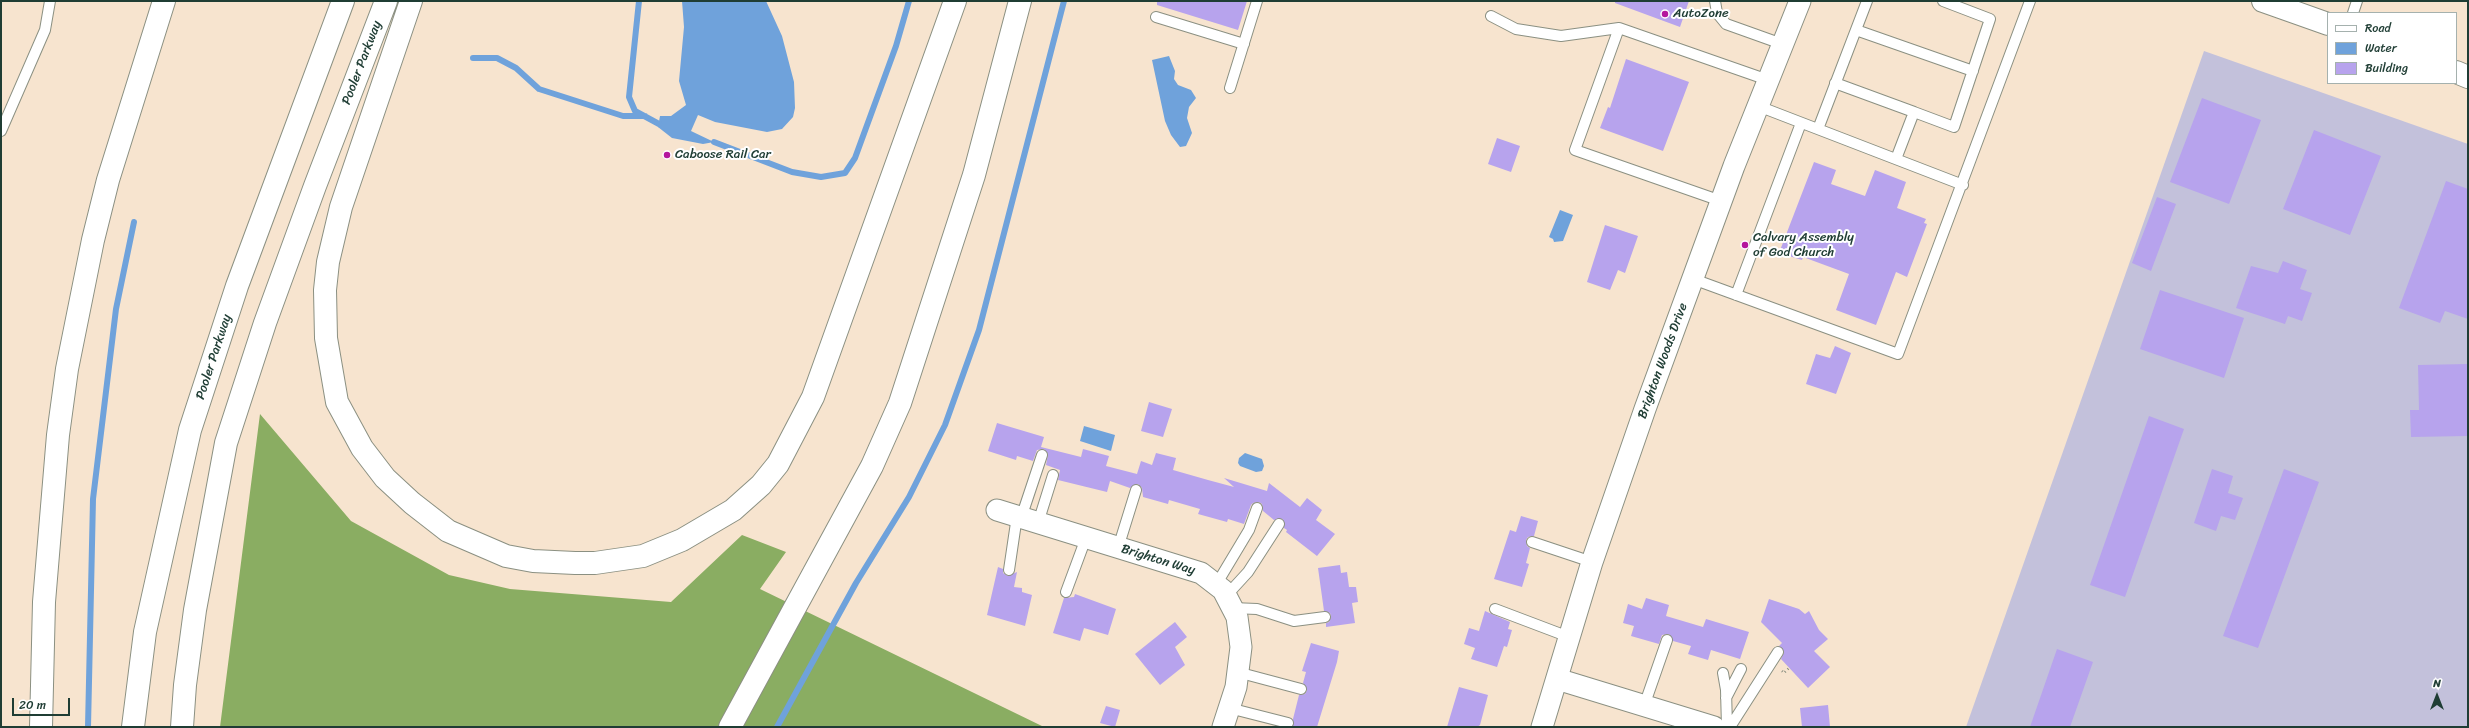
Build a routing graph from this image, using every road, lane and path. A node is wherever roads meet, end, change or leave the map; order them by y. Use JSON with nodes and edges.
{"nodes":[{"id":1,"x":50,"y":1,"type":"edge"},
{"id":2,"x":164,"y":1,"type":"edge"},
{"id":3,"x":343,"y":1,"type":"edge"},
{"id":4,"x":386,"y":1,"type":"edge"},
{"id":5,"x":411,"y":1,"type":"edge"},
{"id":6,"x":956,"y":1,"type":"edge"},
{"id":7,"x":1020,"y":1,"type":"edge"},
{"id":8,"x":1257,"y":1,"type":"edge"},
{"id":9,"x":1715,"y":1,"type":"edge"},
{"id":10,"x":1800,"y":1,"type":"edge"},
{"id":11,"x":1867,"y":1,"type":"edge"},
{"id":12,"x":1943,"y":1,"type":"edge"},
{"id":13,"x":2030,"y":1,"type":"edge"},
{"id":14,"x":2263,"y":1,"type":"edge"},
{"id":15,"x":2357,"y":1,"type":"edge"},
{"id":16,"x":2302,"y":8,"type":"edge"},
{"id":17,"x":2353,"y":12,"type":"edge"},
{"id":18,"x":1491,"y":16,"type":"dead end"},
{"id":19,"x":1156,"y":17,"type":"dead end"},
{"id":20,"x":2327,"y":23,"type":"edge"},
{"id":21,"x":1619,"y":28,"type":"junction"},
{"id":22,"x":1856,"y":30,"type":"junction"},
{"id":23,"x":1244,"y":44,"type":"junction"},
{"id":24,"x":1782,"y":44,"type":"junction"},
{"id":25,"x":1973,"y":71,"type":"junction"},
{"id":26,"x":2457,"y":72,"type":"edge"},
{"id":27,"x":2468,"y":77,"type":"edge"},
{"id":28,"x":1768,"y":80,"type":"junction"},
{"id":29,"x":1835,"y":83,"type":"junction"},
{"id":30,"x":1230,"y":88,"type":"dead end"},
{"id":31,"x":1758,"y":106,"type":"junction"},
{"id":32,"x":1914,"y":112,"type":"junction"},
{"id":33,"x":1801,"y":123,"type":"junction"},
{"id":34,"x":1818,"y":129,"type":"junction"},
{"id":35,"x":1,"y":131,"type":"edge"},
{"id":36,"x":1896,"y":159,"type":"junction"},
{"id":37,"x":1963,"y":184,"type":"junction"},
{"id":38,"x":1721,"y":201,"type":"junction"},
{"id":39,"x":1693,"y":279,"type":"junction"},
{"id":40,"x":1736,"y":295,"type":"junction"},
{"id":41,"x":1042,"y":455,"type":"dead end"},
{"id":42,"x":1053,"y":475,"type":"dead end"},
{"id":43,"x":1136,"y":490,"type":"dead end"},
{"id":44,"x":1257,"y":508,"type":"dead end"},
{"id":45,"x":1018,"y":517,"type":"junction"},
{"id":46,"x":1279,"y":524,"type":"dead end"},
{"id":47,"x":1086,"y":538,"type":"junction"},
{"id":48,"x":1532,"y":542,"type":"dead end"},
{"id":49,"x":1118,"y":548,"type":"junction"},
{"id":50,"x":1592,"y":562,"type":"junction"},
{"id":51,"x":1009,"y":570,"type":"dead end"},
{"id":52,"x":1066,"y":592,"type":"dead end"},
{"id":53,"x":1225,"y":596,"type":"junction"},
{"id":54,"x":1495,"y":609,"type":"dead end"},
{"id":55,"x":1325,"y":617,"type":"dead end"},
{"id":56,"x":1569,"y":637,"type":"junction"},
{"id":57,"x":1667,"y":640,"type":"dead end"},
{"id":58,"x":1778,"y":652,"type":"dead end"},
{"id":59,"x":1741,"y":669,"type":"dead end"},
{"id":60,"x":1238,"y":672,"type":"junction"},
{"id":61,"x":1723,"y":673,"type":"dead end"},
{"id":62,"x":1556,"y":679,"type":"junction"},
{"id":63,"x":1301,"y":689,"type":"dead end"},
{"id":64,"x":1726,"y":698,"type":"junction"},
{"id":65,"x":1644,"y":706,"type":"junction"},
{"id":66,"x":1226,"y":717,"type":"edge"},
{"id":67,"x":1288,"y":723,"type":"dead end"},
{"id":68,"x":41,"y":727,"type":"edge"},
{"id":69,"x":133,"y":727,"type":"edge"},
{"id":70,"x":182,"y":727,"type":"edge"},
{"id":71,"x":730,"y":727,"type":"edge"},
{"id":72,"x":1542,"y":727,"type":"edge"},
{"id":73,"x":1714,"y":727,"type":"edge"},
{"id":74,"x":1728,"y":727,"type":"edge"}],
"edges":[{"from":1,"to":35,"type":"lane"},
{"from":2,"to":68,"type":"main road"},
{"from":3,"to":69,"type":"main road","name":"Pooler Parkway"},
{"from":4,"to":70,"type":"main road","name":"Pooler Parkway"},
{"from":5,"to":6,"type":"main road"},
{"from":7,"to":71,"type":"main road"},
{"from":8,"to":23,"type":"lane"},
{"from":9,"to":24,"type":"lane"},
{"from":10,"to":24,"type":"street","name":"Brighton Woods Drive"},
{"from":11,"to":22,"type":"lane"},
{"from":12,"to":25,"type":"lane"},
{"from":13,"to":37,"type":"lane"},
{"from":14,"to":16,"type":"main road"},
{"from":15,"to":17,"type":"lane"},
{"from":16,"to":20,"type":"main road"},
{"from":18,"to":21,"type":"lane"},
{"from":19,"to":23,"type":"lane"},
{"from":21,"to":28,"type":"lane"},
{"from":21,"to":38,"type":"lane"},
{"from":22,"to":25,"type":"lane"},
{"from":22,"to":29,"type":"lane"},
{"from":23,"to":30,"type":"lane"},
{"from":24,"to":28,"type":"street","name":"Brighton Woods Drive"},
{"from":25,"to":32,"type":"lane"},
{"from":26,"to":27,"type":"main road"},
{"from":28,"to":31,"type":"street","name":"Brighton Woods Drive"},
{"from":29,"to":32,"type":"lane"},
{"from":29,"to":34,"type":"lane"},
{"from":31,"to":33,"type":"lane"},
{"from":31,"to":38,"type":"street","name":"Brighton Woods Drive"},
{"from":32,"to":36,"type":"lane"},
{"from":33,"to":34,"type":"lane"},
{"from":33,"to":40,"type":"lane"},
{"from":34,"to":36,"type":"lane"},
{"from":36,"to":37,"type":"lane"},
{"from":37,"to":40,"type":"lane"},
{"from":38,"to":39,"type":"street","name":"Brighton Woods Drive"},
{"from":39,"to":40,"type":"lane"},
{"from":39,"to":50,"type":"street","name":"Brighton Woods Drive"},
{"from":41,"to":45,"type":"lane"},
{"from":42,"to":45,"type":"lane"},
{"from":43,"to":49,"type":"lane"},
{"from":44,"to":53,"type":"lane"},
{"from":45,"to":47,"type":"street","name":"Brighton Way"},
{"from":45,"to":51,"type":"lane"},
{"from":46,"to":53,"type":"lane"},
{"from":47,"to":49,"type":"street","name":"Brighton Way"},
{"from":47,"to":52,"type":"lane"},
{"from":48,"to":50,"type":"lane"},
{"from":49,"to":53,"type":"street","name":"Brighton Way"},
{"from":50,"to":56,"type":"street","name":"Brighton Woods Drive"},
{"from":53,"to":55,"type":"lane"},
{"from":53,"to":60,"type":"street"},
{"from":54,"to":56,"type":"lane"},
{"from":56,"to":62,"type":"street","name":"Brighton Woods Drive"},
{"from":57,"to":65,"type":"lane"},
{"from":58,"to":74,"type":"lane"},
{"from":59,"to":64,"type":"lane"},
{"from":60,"to":63,"type":"lane"},
{"from":60,"to":66,"type":"street"},
{"from":61,"to":64,"type":"lane"},
{"from":62,"to":65,"type":"street"},
{"from":62,"to":72,"type":"street","name":"Brighton Woods Drive"},
{"from":64,"to":74,"type":"lane"},
{"from":65,"to":73,"type":"street"},
{"from":66,"to":67,"type":"lane"}]}
